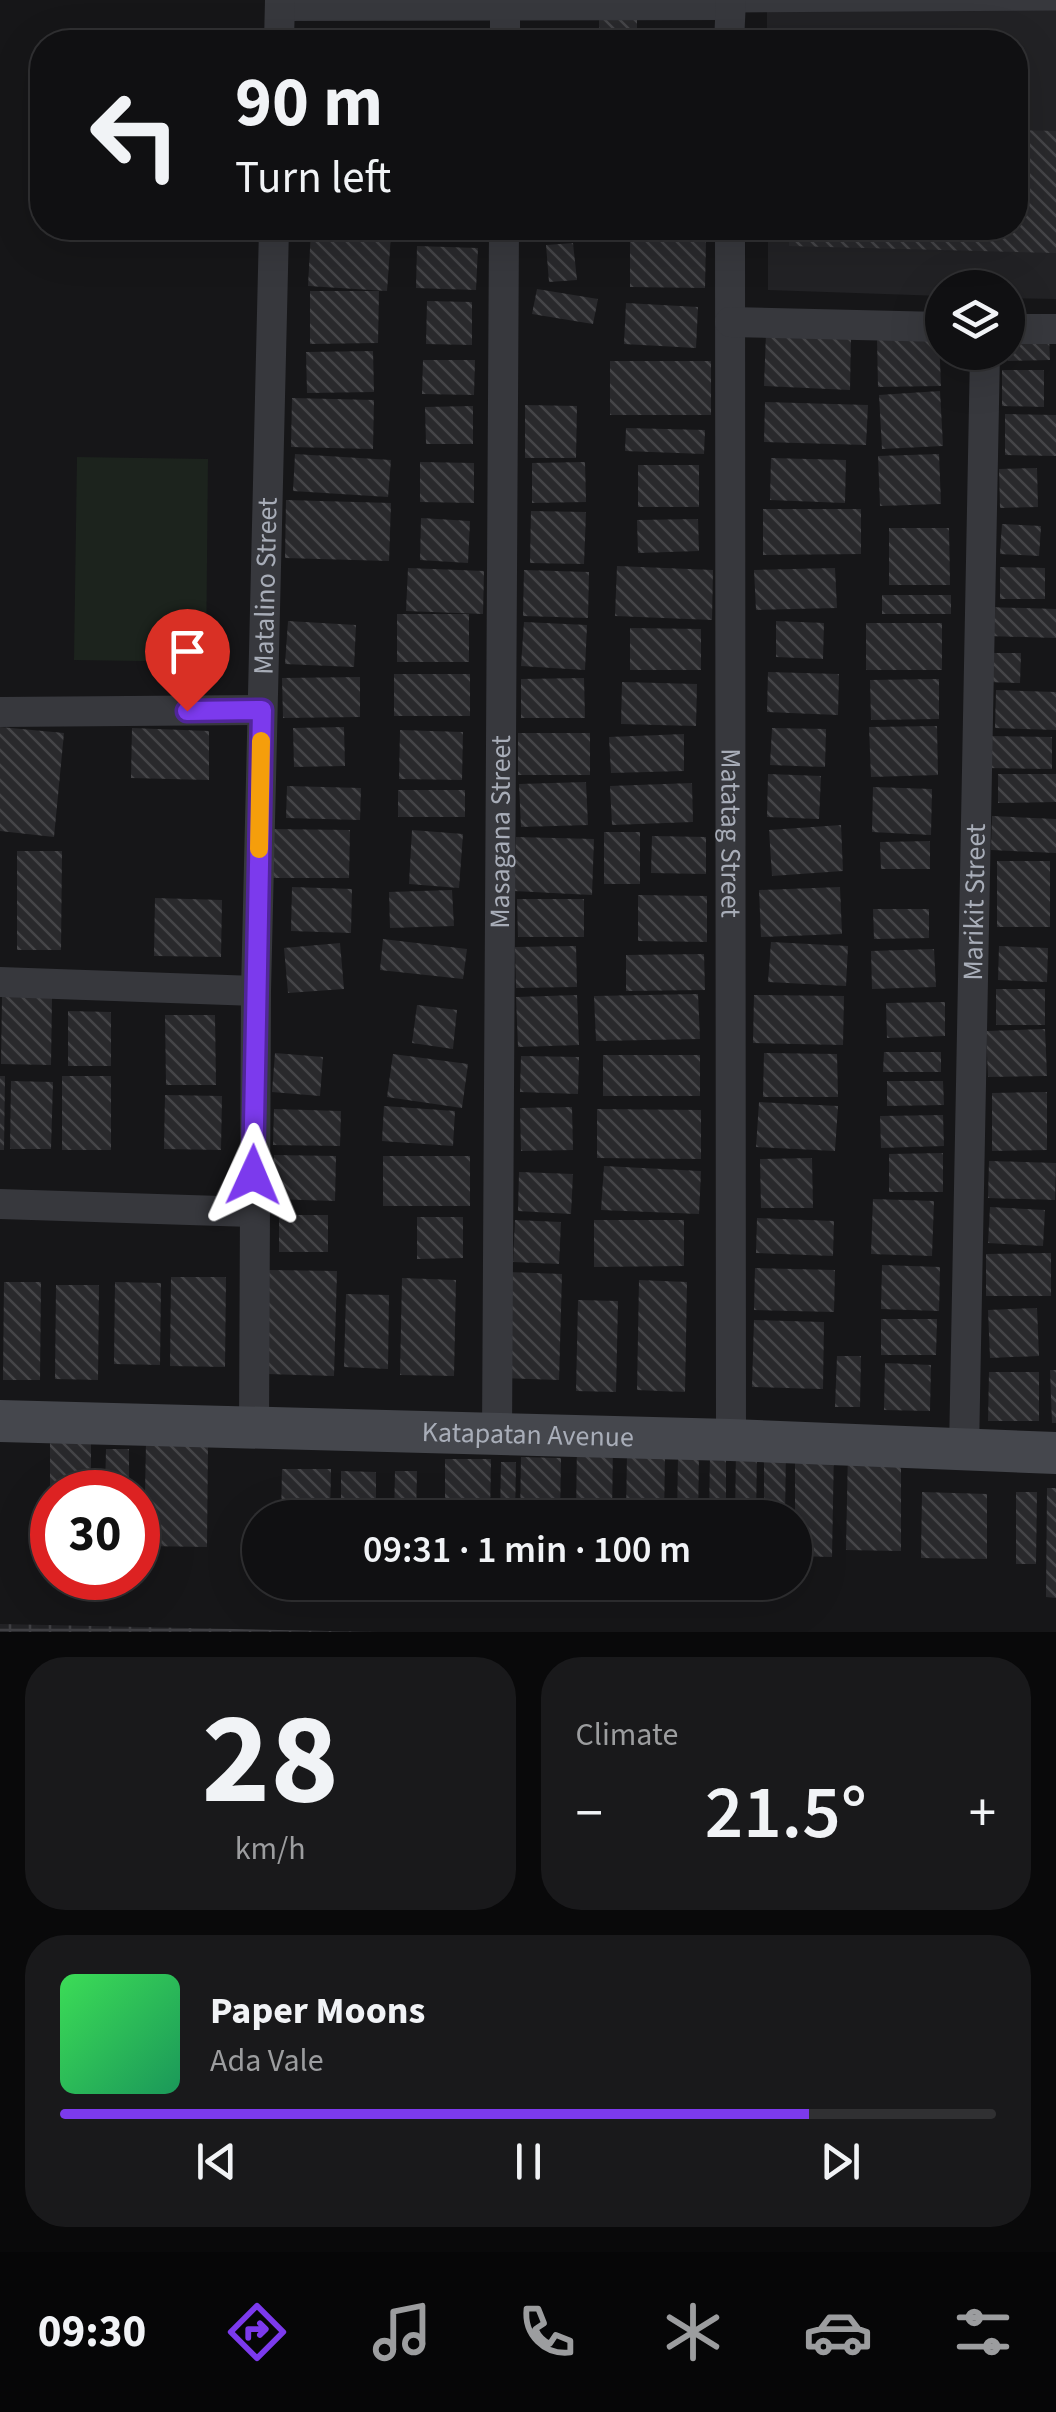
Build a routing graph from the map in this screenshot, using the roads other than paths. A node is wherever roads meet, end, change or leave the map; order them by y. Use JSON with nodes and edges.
{"nodes":[{"id":1,"x":731,"y":2,"type":"edge"},
{"id":2,"x":280,"y":3,"type":"edge"},
{"id":3,"x":505,"y":3,"type":"edge"},
{"id":4,"x":1056,"y":3,"type":"edge"},
{"id":5,"x":279,"y":30,"type":"edge"},
{"id":6,"x":505,"y":30,"type":"edge"},
{"id":7,"x":730,"y":30,"type":"edge"},
{"id":8,"x":274,"y":240,"type":"edge"},
{"id":9,"x":504,"y":240,"type":"edge"},
{"id":10,"x":730,"y":240,"type":"edge"},
{"id":11,"x":730,"y":322,"type":"junction"},
{"id":12,"x":925,"y":328,"type":"edge"},
{"id":13,"x":1025,"y":329,"type":"edge"},
{"id":14,"x":1056,"y":329,"type":"edge"},
{"id":15,"x":984,"y":370,"type":"edge"},
{"id":16,"x":262,"y":710,"type":"junction"},
{"id":17,"x":0,"y":712,"type":"edge"},
{"id":18,"x":0,"y":982,"type":"edge"},
{"id":19,"x":256,"y":990,"type":"junction"},
{"id":20,"x":0,"y":1204,"type":"edge"},
{"id":21,"x":252,"y":1212,"type":"junction"},
{"id":22,"x":0,"y":1421,"type":"edge"},
{"id":23,"x":254,"y":1426,"type":"junction"},
{"id":24,"x":498,"y":1434,"type":"junction"},
{"id":25,"x":731,"y":1440,"type":"junction"},
{"id":26,"x":964,"y":1450,"type":"junction"},
{"id":27,"x":1056,"y":1453,"type":"edge"}],
"edges":[{"from":1,"to":3,"type":"street"},
{"from":1,"to":4,"type":"lane"},
{"from":1,"to":7,"type":"street"},
{"from":2,"to":3,"type":"street"},
{"from":2,"to":5,"type":"street"},
{"from":3,"to":6,"type":"street"},
{"from":8,"to":16,"type":"street","name":"Matalino Street"},
{"from":9,"to":24,"type":"street","name":"Masagana Street"},
{"from":10,"to":11,"type":"street","name":"Matatag Street"},
{"from":11,"to":12,"type":"street"},
{"from":11,"to":25,"type":"street","name":"Matatag Street"},
{"from":13,"to":14,"type":"street"},
{"from":15,"to":26,"type":"street","name":"Marikit Street"},
{"from":16,"to":17,"type":"street"},
{"from":16,"to":19,"type":"street","name":"Matalino Street"},
{"from":18,"to":19,"type":"street"},
{"from":19,"to":21,"type":"street","name":"Matalino Street"},
{"from":20,"to":21,"type":"street"},
{"from":21,"to":23,"type":"street","name":"Matalino Street"},
{"from":22,"to":23,"type":"street","name":"Katapatan Avenue"},
{"from":23,"to":24,"type":"street","name":"Katapatan Avenue"},
{"from":24,"to":25,"type":"street","name":"Katapatan Avenue"},
{"from":25,"to":26,"type":"street","name":"Katapatan Avenue"},
{"from":26,"to":27,"type":"street","name":"Katapatan Avenue"}]}
